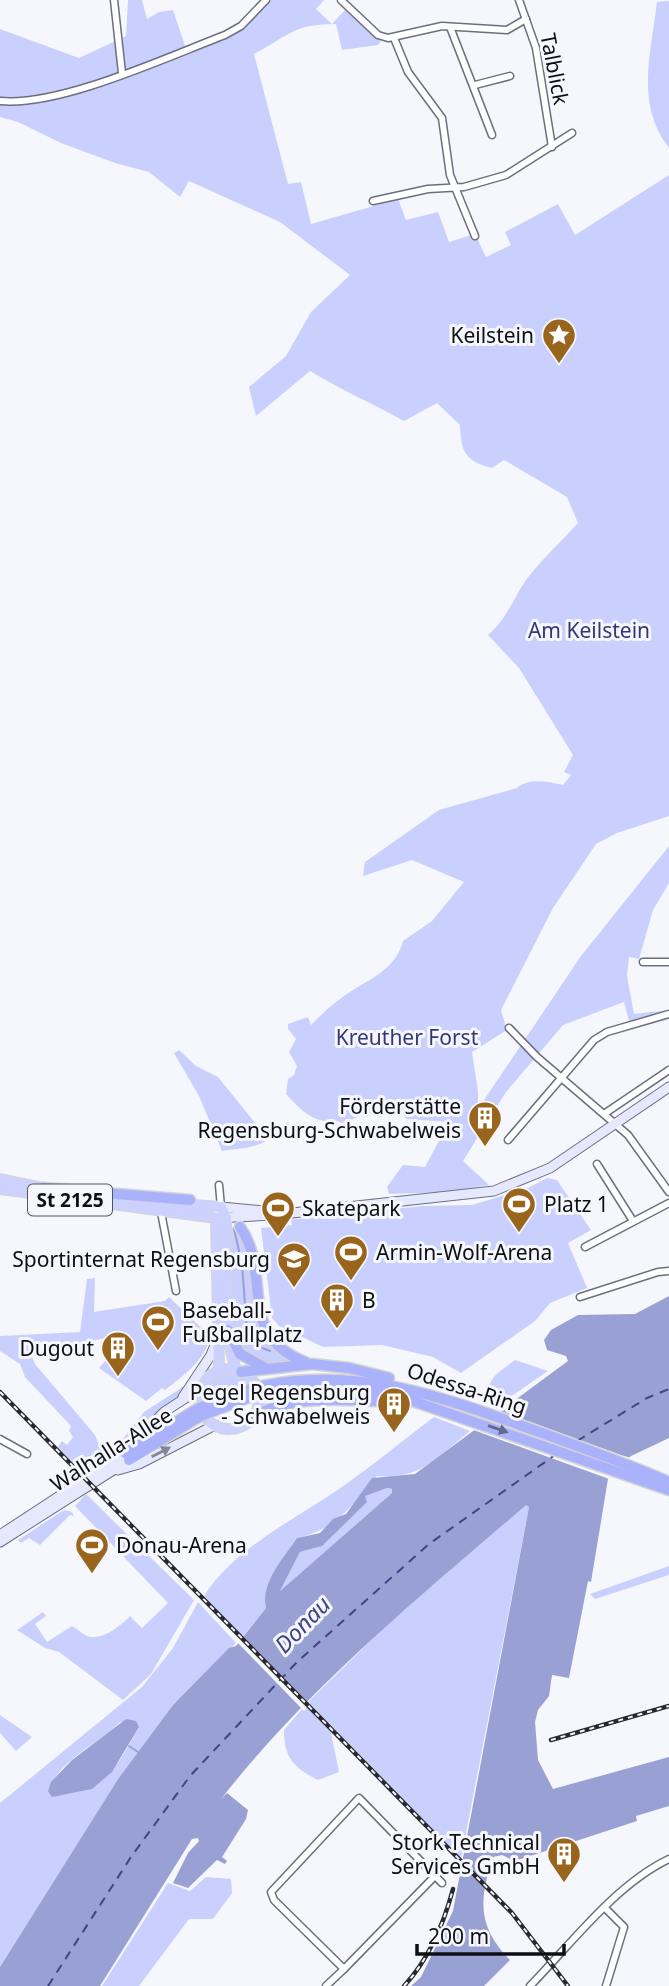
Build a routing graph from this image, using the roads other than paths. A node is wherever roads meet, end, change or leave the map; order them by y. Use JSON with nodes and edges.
{"nodes":[{"id":1,"x":114,"y":0,"type":"edge"},
{"id":2,"x":265,"y":0,"type":"edge"},
{"id":3,"x":341,"y":0,"type":"edge"},
{"id":4,"x":519,"y":0,"type":"edge"},
{"id":5,"x":526,"y":19,"type":"junction"},
{"id":6,"x":450,"y":27,"type":"junction"},
{"id":7,"x":394,"y":38,"type":"junction"},
{"id":8,"x":122,"y":73,"type":"junction"},
{"id":9,"x":510,"y":76,"type":"dead end"},
{"id":10,"x":475,"y":85,"type":"junction"},
{"id":11,"x":0,"y":101,"type":"edge"},
{"id":12,"x":572,"y":133,"type":"dead end"},
{"id":13,"x":492,"y":135,"type":"dead end"},
{"id":14,"x":552,"y":146,"type":"junction"},
{"id":15,"x":454,"y":187,"type":"junction"},
{"id":16,"x":373,"y":201,"type":"dead end"},
{"id":17,"x":475,"y":236,"type":"dead end"},
{"id":18,"x":643,"y":962,"type":"dead end"},
{"id":19,"x":669,"y":962,"type":"edge"},
{"id":20,"x":669,"y":1014,"type":"edge"},
{"id":21,"x":509,"y":1028,"type":"dead end"},
{"id":22,"x":669,"y":1070,"type":"edge"},
{"id":23,"x":561,"y":1077,"type":"junction"},
{"id":24,"x":669,"y":1087,"type":"edge"},
{"id":25,"x":604,"y":1114,"type":"junction"},
{"id":26,"x":615,"y":1124,"type":"junction"},
{"id":27,"x":508,"y":1140,"type":"dead end"},
{"id":28,"x":597,"y":1164,"type":"dead end"},
{"id":29,"x":4,"y":1185,"type":"edge"},
{"id":30,"x":219,"y":1185,"type":"dead end"},
{"id":31,"x":43,"y":1188,"type":"junction"},
{"id":32,"x":669,"y":1192,"type":"edge"},
{"id":33,"x":190,"y":1200,"type":"dead end"},
{"id":34,"x":669,"y":1203,"type":"edge"},
{"id":35,"x":221,"y":1207,"type":"junction"},
{"id":36,"x":161,"y":1212,"type":"junction"},
{"id":37,"x":286,"y":1213,"type":"junction"},
{"id":38,"x":221,"y":1218,"type":"junction"},
{"id":39,"x":633,"y":1221,"type":"junction"},
{"id":40,"x":240,"y":1227,"type":"dead end"},
{"id":41,"x":585,"y":1247,"type":"dead end"},
{"id":42,"x":669,"y":1271,"type":"edge"},
{"id":43,"x":176,"y":1291,"type":"dead end"},
{"id":44,"x":580,"y":1297,"type":"dead end"},
{"id":45,"x":224,"y":1329,"type":"junction"},
{"id":46,"x":312,"y":1364,"type":"junction"},
{"id":47,"x":267,"y":1367,"type":"junction"},
{"id":48,"x":219,"y":1371,"type":"junction"},
{"id":49,"x":239,"y":1371,"type":"junction"},
{"id":50,"x":201,"y":1388,"type":"junction"},
{"id":51,"x":246,"y":1394,"type":"joint"},
{"id":52,"x":421,"y":1396,"type":"junction"},
{"id":53,"x":180,"y":1401,"type":"junction"},
{"id":54,"x":251,"y":1418,"type":"junction"},
{"id":55,"x":215,"y":1425,"type":"junction"},
{"id":56,"x":0,"y":1439,"type":"edge"},
{"id":57,"x":27,"y":1454,"type":"dead end"},
{"id":58,"x":127,"y":1456,"type":"junction"},
{"id":59,"x":106,"y":1474,"type":"junction"},
{"id":60,"x":669,"y":1482,"type":"edge"},
{"id":61,"x":669,"y":1490,"type":"edge"},
{"id":62,"x":0,"y":1535,"type":"edge"},
{"id":63,"x":0,"y":1542,"type":"edge"},
{"id":64,"x":669,"y":1859,"type":"edge"},
{"id":65,"x":435,"y":1877,"type":"junction"},
{"id":66,"x":442,"y":1883,"type":"dead end"},
{"id":67,"x":606,"y":1909,"type":"junction"},
{"id":68,"x":344,"y":1969,"type":"junction"},
{"id":69,"x":326,"y":1986,"type":"edge"},
{"id":70,"x":530,"y":1986,"type":"edge"},
{"id":71,"x":606,"y":1986,"type":"edge"}],
"edges":[{"from":1,"to":8,"type":"street"},
{"from":2,"to":8,"type":"street"},
{"from":3,"to":7,"type":"street"},
{"from":4,"to":5,"type":"street","name":"Talblick"},
{"from":5,"to":6,"type":"street"},
{"from":5,"to":14,"type":"street","name":"Talblick"},
{"from":6,"to":7,"type":"street"},
{"from":6,"to":10,"type":"street"},
{"from":7,"to":15,"type":"street"},
{"from":8,"to":11,"type":"street"},
{"from":9,"to":10,"type":"street"},
{"from":10,"to":13,"type":"street"},
{"from":12,"to":14,"type":"street"},
{"from":14,"to":15,"type":"street"},
{"from":15,"to":16,"type":"street"},
{"from":15,"to":17,"type":"street"},
{"from":18,"to":19,"type":"street"},
{"from":20,"to":23,"type":"street"},
{"from":21,"to":23,"type":"street"},
{"from":22,"to":25,"type":"street"},
{"from":23,"to":25,"type":"street"},
{"from":23,"to":27,"type":"street"},
{"from":24,"to":26,"type":"main road","number":"St 2125"},
{"from":25,"to":26,"type":"street"},
{"from":26,"to":32,"type":"street"},
{"from":26,"to":37,"type":"main road","number":"St 2125"},
{"from":28,"to":39,"type":"street"},
{"from":29,"to":31,"type":"main road"},
{"from":29,"to":36,"type":"main road","number":"St 2125"},
{"from":30,"to":35,"type":"street"},
{"from":31,"to":33,"type":"highway"},
{"from":31,"to":35,"type":"main road","number":"St 2125"},
{"from":34,"to":39,"type":"street"},
{"from":35,"to":37,"type":"main road","number":"St 2125"},
{"from":35,"to":38,"type":"main road"},
{"from":36,"to":38,"type":"main road","number":"St 2125"},
{"from":36,"to":43,"type":"street"},
{"from":37,"to":38,"type":"main road","number":"St 2125"},
{"from":38,"to":45,"type":"main road"},
{"from":39,"to":41,"type":"street"},
{"from":40,"to":46,"type":"highway"},
{"from":42,"to":44,"type":"street"},
{"from":45,"to":47,"type":"highway"},
{"from":45,"to":48,"type":"main road"},
{"from":45,"to":49,"type":"main road"},
{"from":45,"to":53,"type":"main road"},
{"from":46,"to":47,"type":"highway"},
{"from":46,"to":52,"type":"highway"},
{"from":47,"to":49,"type":"highway"},
{"from":48,"to":49,"type":"main road"},
{"from":48,"to":50,"type":"main road"},
{"from":49,"to":54,"type":"main road"},
{"from":50,"to":53,"type":"main road"},
{"from":50,"to":55,"type":"main road"},
{"from":51,"to":52,"type":"highway","name":"Odessa-Ring","bridge":true},
{"from":51,"to":58,"type":"highway","name":"Walhalla-Allee","bridge":true},
{"from":52,"to":54,"type":"highway"},
{"from":52,"to":60,"type":"highway","name":"Odessa-Ring"},
{"from":52,"to":61,"type":"highway","name":"Odessa-Ring","one_way":true},
{"from":53,"to":58,"type":"main road"},
{"from":54,"to":55,"type":"main road"},
{"from":59,"to":55,"type":"main road","one_way":true},
{"from":56,"to":57,"type":"street"},
{"from":58,"to":59,"type":"main road","name":"Walhalla-Allee"},
{"from":58,"to":62,"type":"main road","name":"Walhalla-Allee"},
{"from":59,"to":63,"type":"main road","name":"Walhalla-Allee"},
{"from":64,"to":67,"type":"street"},
{"from":65,"to":66,"type":"street"},
{"from":65,"to":68,"type":"street"},
{"from":65,"to":68,"type":"street"},
{"from":67,"to":70,"type":"street"},
{"from":67,"to":71,"type":"street"},
{"from":68,"to":69,"type":"street"}]}
